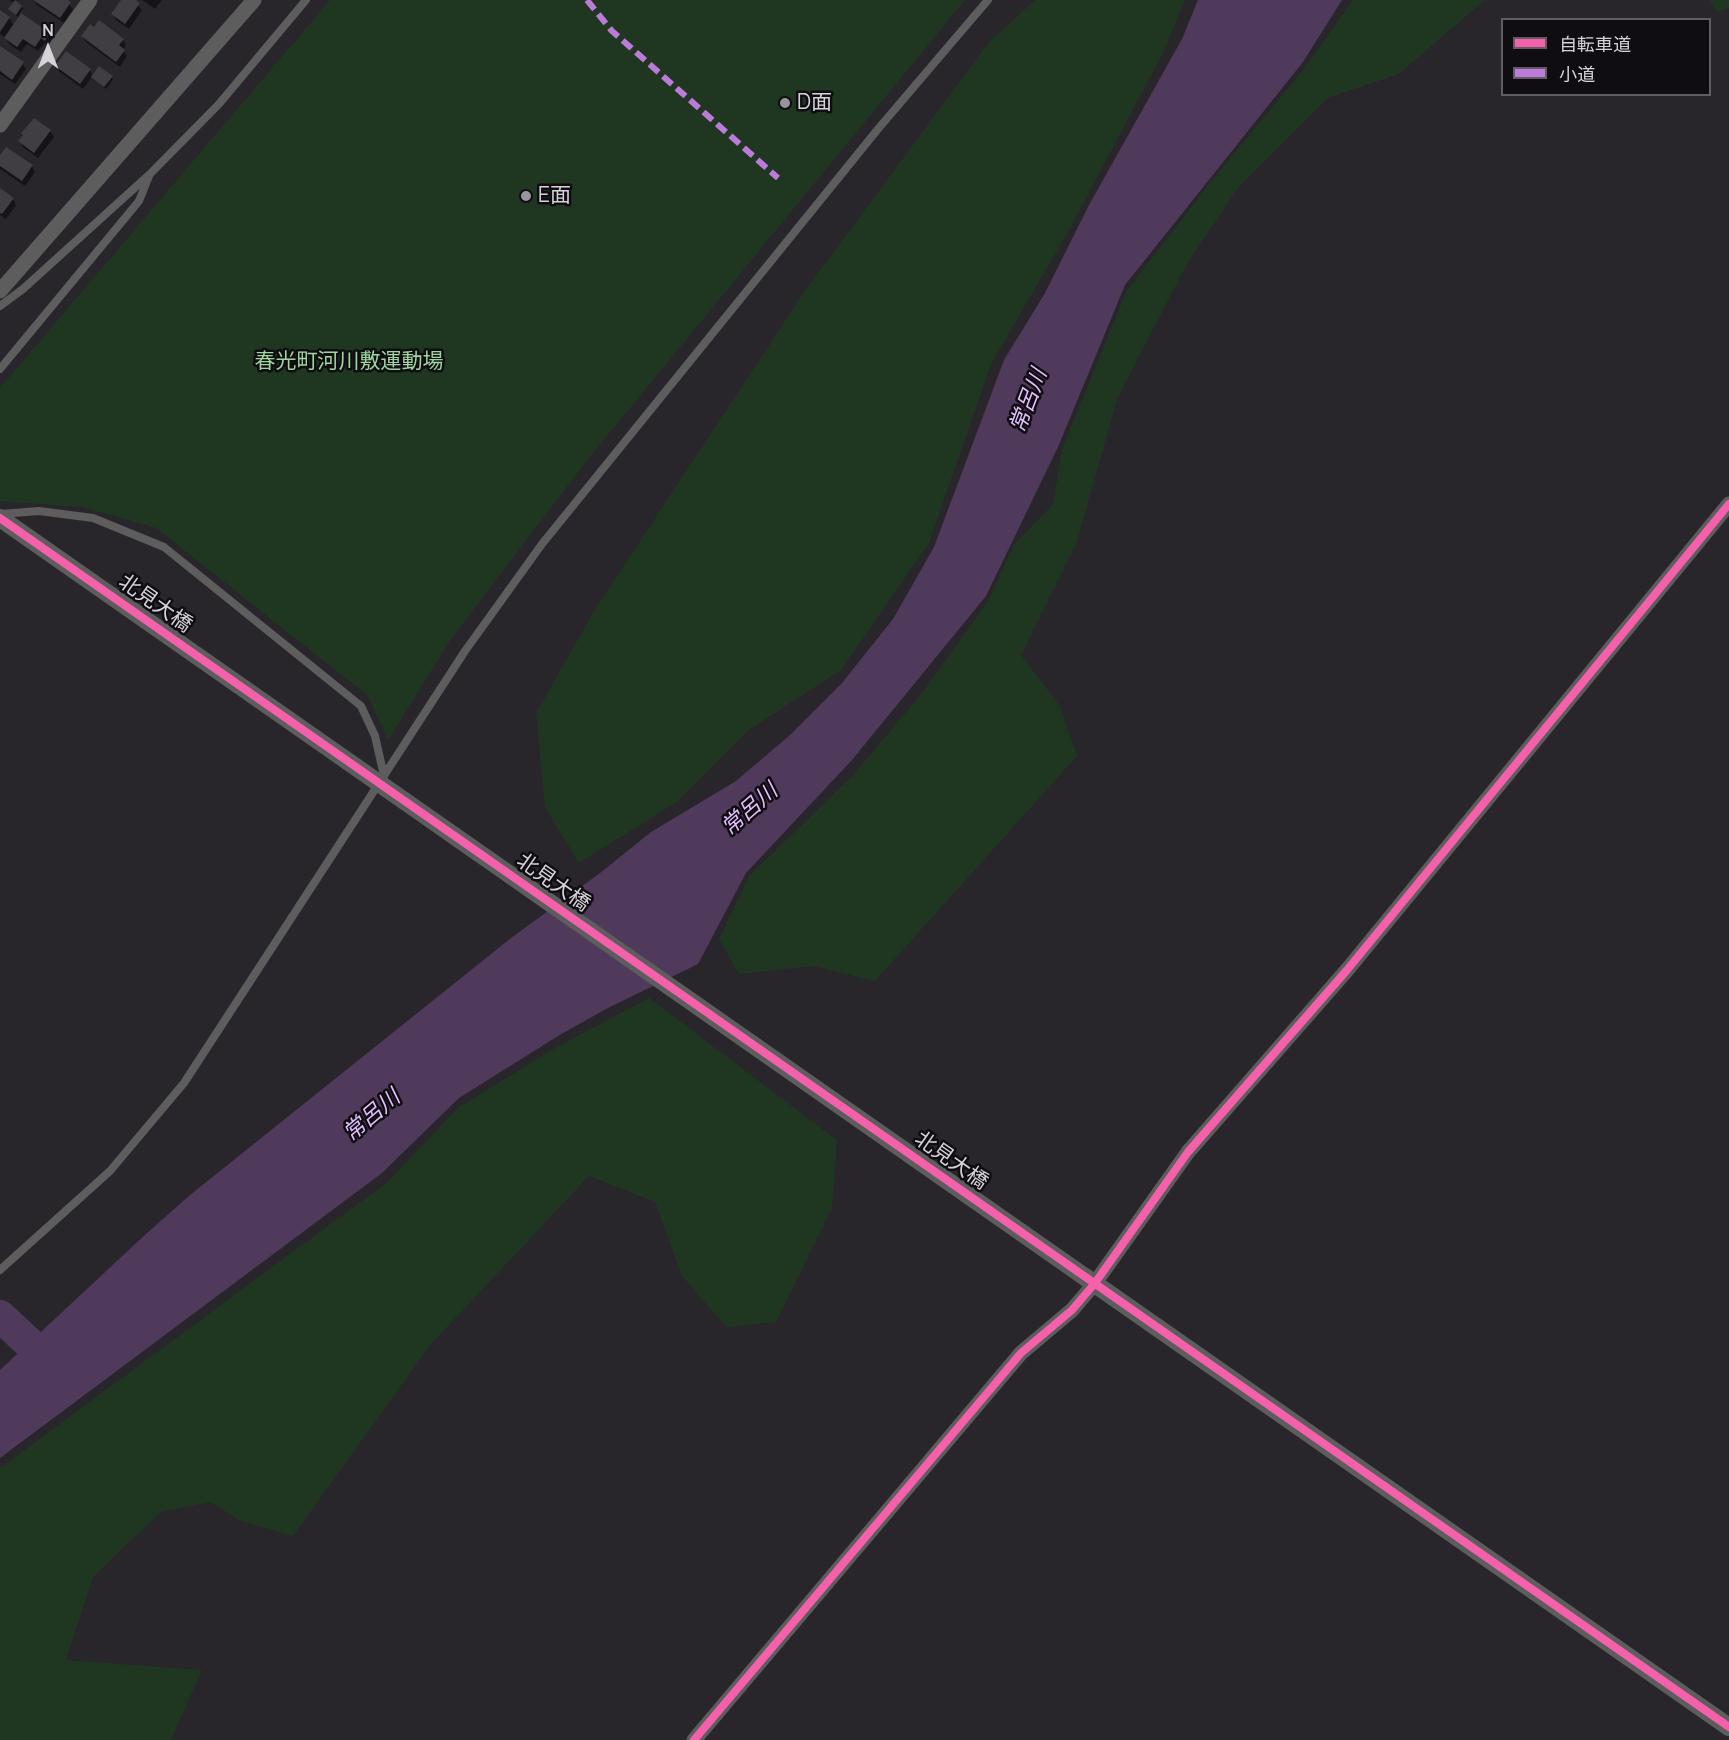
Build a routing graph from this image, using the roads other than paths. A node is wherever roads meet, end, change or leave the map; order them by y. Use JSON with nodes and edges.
{"nodes":[{"id":1,"x":90,"y":0,"type":"edge"},
{"id":2,"x":254,"y":0,"type":"edge"},
{"id":3,"x":306,"y":0,"type":"edge"},
{"id":4,"x":988,"y":0,"type":"edge"},
{"id":5,"x":0,"y":125,"type":"edge"},
{"id":6,"x":150,"y":174,"type":"junction"},
{"id":7,"x":0,"y":291,"type":"edge"},
{"id":8,"x":0,"y":306,"type":"edge"},
{"id":9,"x":0,"y":369,"type":"edge"},
{"id":10,"x":1729,"y":504,"type":"edge"},
{"id":11,"x":0,"y":514,"type":"edge"},
{"id":12,"x":0,"y":518,"type":"edge"},
{"id":13,"x":384,"y":776,"type":"junction"},
{"id":14,"x":0,"y":1270,"type":"edge"},
{"id":15,"x":1090,"y":1280,"type":"junction"},
{"id":16,"x":1729,"y":1727,"type":"edge"},
{"id":17,"x":694,"y":1740,"type":"edge"}],
"edges":[{"from":1,"to":5,"type":"street"},
{"from":2,"to":7,"type":"street"},
{"from":3,"to":6,"type":"lane"},
{"from":4,"to":13,"type":"lane"},
{"from":6,"to":8,"type":"lane"},
{"from":6,"to":9,"type":"lane"},
{"from":10,"to":15,"type":"street"},
{"from":11,"to":13,"type":"lane"},
{"from":12,"to":15,"type":"street","name":"北見大橋","bridge":true},
{"from":13,"to":14,"type":"lane"},
{"from":15,"to":16,"type":"street","name":"北見大橋"},
{"from":15,"to":17,"type":"street"}]}
